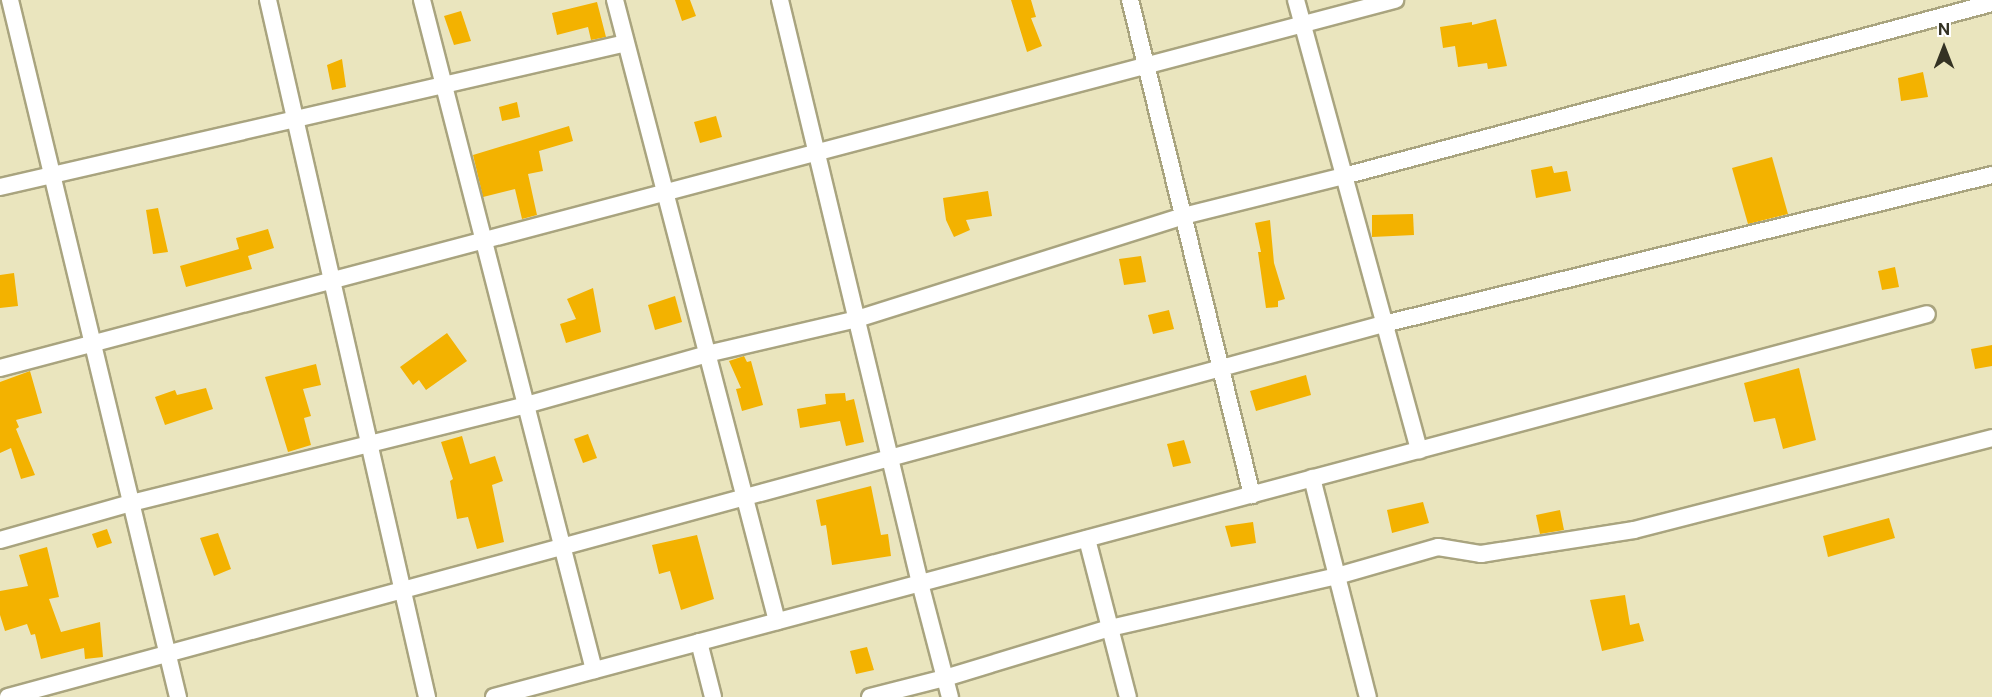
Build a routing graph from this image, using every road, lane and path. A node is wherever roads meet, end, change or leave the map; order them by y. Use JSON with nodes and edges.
{"nodes":[{"id":1,"x":10,"y":0,"type":"edge"},
{"id":2,"x":268,"y":0,"type":"edge"},
{"id":3,"x":422,"y":0,"type":"edge"},
{"id":4,"x":615,"y":0,"type":"edge"},
{"id":5,"x":780,"y":0,"type":"edge"},
{"id":6,"x":1130,"y":0,"type":"edge"},
{"id":7,"x":1296,"y":0,"type":"edge"},
{"id":8,"x":1395,"y":0,"type":"edge"},
{"id":9,"x":1992,"y":3,"type":"edge"},
{"id":10,"x":1303,"y":24,"type":"junction"},
{"id":11,"x":626,"y":43,"type":"junction"},
{"id":12,"x":1146,"y":66,"type":"junction"},
{"id":13,"x":444,"y":85,"type":"junction"},
{"id":14,"x":295,"y":119,"type":"junction"},
{"id":15,"x":817,"y":152,"type":"junction"},
{"id":16,"x":52,"y":174,"type":"junction"},
{"id":17,"x":1992,"y":175,"type":"edge"},
{"id":18,"x":1344,"y":176,"type":"junction"},
{"id":19,"x":0,"y":187,"type":"edge"},
{"id":20,"x":665,"y":192,"type":"junction"},
{"id":21,"x":1183,"y":216,"type":"junction"},
{"id":22,"x":484,"y":240,"type":"junction"},
{"id":23,"x":332,"y":281,"type":"junction"},
{"id":24,"x":1927,"y":314,"type":"dead end"},
{"id":25,"x":856,"y":319,"type":"junction"},
{"id":26,"x":1384,"y":324,"type":"junction"},
{"id":27,"x":93,"y":343,"type":"junction"},
{"id":28,"x":707,"y":354,"type":"junction"},
{"id":29,"x":0,"y":368,"type":"edge"},
{"id":30,"x":1221,"y":369,"type":"junction"},
{"id":31,"x":526,"y":405,"type":"junction"},
{"id":32,"x":1992,"y":438,"type":"edge"},
{"id":33,"x":369,"y":444,"type":"junction"},
{"id":34,"x":1419,"y":450,"type":"junction"},
{"id":35,"x":890,"y":457,"type":"junction"},
{"id":36,"x":1312,"y":478,"type":"junction"},
{"id":37,"x":1252,"y":495,"type":"junction"},
{"id":38,"x":745,"y":499,"type":"junction"},
{"id":39,"x":131,"y":503,"type":"junction"},
{"id":40,"x":1087,"y":539,"type":"junction"},
{"id":41,"x":0,"y":540,"type":"edge"},
{"id":42,"x":563,"y":547,"type":"junction"},
{"id":43,"x":1337,"y":576,"type":"junction"},
{"id":44,"x":920,"y":583,"type":"junction"},
{"id":45,"x":403,"y":590,"type":"junction"},
{"id":46,"x":777,"y":621,"type":"junction"},
{"id":47,"x":1110,"y":628,"type":"junction"},
{"id":48,"x":699,"y":642,"type":"junction"},
{"id":49,"x":167,"y":653,"type":"junction"},
{"id":50,"x":594,"y":670,"type":"junction"},
{"id":51,"x":945,"y":678,"type":"junction"},
{"id":52,"x":542,"y":691,"type":"edge"},
{"id":53,"x":8,"y":697,"type":"edge"},
{"id":54,"x":178,"y":697,"type":"edge"},
{"id":55,"x":427,"y":697,"type":"edge"},
{"id":56,"x":494,"y":697,"type":"edge"},
{"id":57,"x":713,"y":697,"type":"edge"},
{"id":58,"x":870,"y":697,"type":"edge"},
{"id":59,"x":950,"y":697,"type":"edge"},
{"id":60,"x":1128,"y":697,"type":"edge"},
{"id":61,"x":1368,"y":697,"type":"edge"}],
"edges":[{"from":1,"to":16,"type":"street"},
{"from":2,"to":14,"type":"street"},
{"from":3,"to":13,"type":"street"},
{"from":4,"to":11,"type":"street"},
{"from":5,"to":15,"type":"street"},
{"from":6,"to":12,"type":"street"},
{"from":7,"to":10,"type":"street"},
{"from":8,"to":10,"type":"street"},
{"from":9,"to":18,"type":"street"},
{"from":10,"to":12,"type":"street"},
{"from":10,"to":18,"type":"street"},
{"from":11,"to":13,"type":"street"},
{"from":11,"to":20,"type":"street"},
{"from":12,"to":15,"type":"street"},
{"from":12,"to":21,"type":"street"},
{"from":13,"to":14,"type":"street"},
{"from":13,"to":22,"type":"street"},
{"from":14,"to":16,"type":"street"},
{"from":14,"to":23,"type":"street"},
{"from":15,"to":20,"type":"street"},
{"from":15,"to":25,"type":"street"},
{"from":16,"to":19,"type":"street"},
{"from":16,"to":27,"type":"street"},
{"from":17,"to":26,"type":"street"},
{"from":18,"to":21,"type":"street"},
{"from":18,"to":26,"type":"street"},
{"from":20,"to":22,"type":"street"},
{"from":20,"to":28,"type":"street"},
{"from":21,"to":25,"type":"street"},
{"from":21,"to":30,"type":"street"},
{"from":22,"to":23,"type":"street"},
{"from":22,"to":31,"type":"street"},
{"from":23,"to":27,"type":"street"},
{"from":23,"to":33,"type":"street"},
{"from":24,"to":34,"type":"street"},
{"from":25,"to":28,"type":"street"},
{"from":25,"to":35,"type":"street"},
{"from":26,"to":30,"type":"street"},
{"from":26,"to":34,"type":"street"},
{"from":27,"to":29,"type":"street"},
{"from":27,"to":39,"type":"street"},
{"from":28,"to":31,"type":"street"},
{"from":28,"to":38,"type":"street"},
{"from":30,"to":35,"type":"street"},
{"from":30,"to":37,"type":"street"},
{"from":31,"to":33,"type":"street"},
{"from":31,"to":42,"type":"street"},
{"from":32,"to":43,"type":"street"},
{"from":33,"to":39,"type":"street"},
{"from":33,"to":45,"type":"street"},
{"from":34,"to":36,"type":"street"},
{"from":35,"to":38,"type":"street"},
{"from":35,"to":44,"type":"street"},
{"from":36,"to":37,"type":"street"},
{"from":36,"to":43,"type":"street"},
{"from":37,"to":40,"type":"street"},
{"from":38,"to":42,"type":"street"},
{"from":38,"to":46,"type":"street"},
{"from":39,"to":41,"type":"street"},
{"from":39,"to":49,"type":"street"},
{"from":40,"to":44,"type":"street"},
{"from":40,"to":47,"type":"street"},
{"from":42,"to":45,"type":"street"},
{"from":42,"to":50,"type":"street"},
{"from":43,"to":47,"type":"street"},
{"from":43,"to":61,"type":"street"},
{"from":44,"to":46,"type":"street"},
{"from":44,"to":51,"type":"street"},
{"from":45,"to":49,"type":"street"},
{"from":45,"to":55,"type":"street"},
{"from":46,"to":48,"type":"street"},
{"from":47,"to":51,"type":"street"},
{"from":47,"to":60,"type":"street"},
{"from":48,"to":50,"type":"street"},
{"from":48,"to":57,"type":"street"},
{"from":49,"to":53,"type":"street"},
{"from":49,"to":54,"type":"street"},
{"from":50,"to":52,"type":"street"},
{"from":51,"to":58,"type":"street"},
{"from":51,"to":59,"type":"street"},
{"from":52,"to":56,"type":"street"}]}
